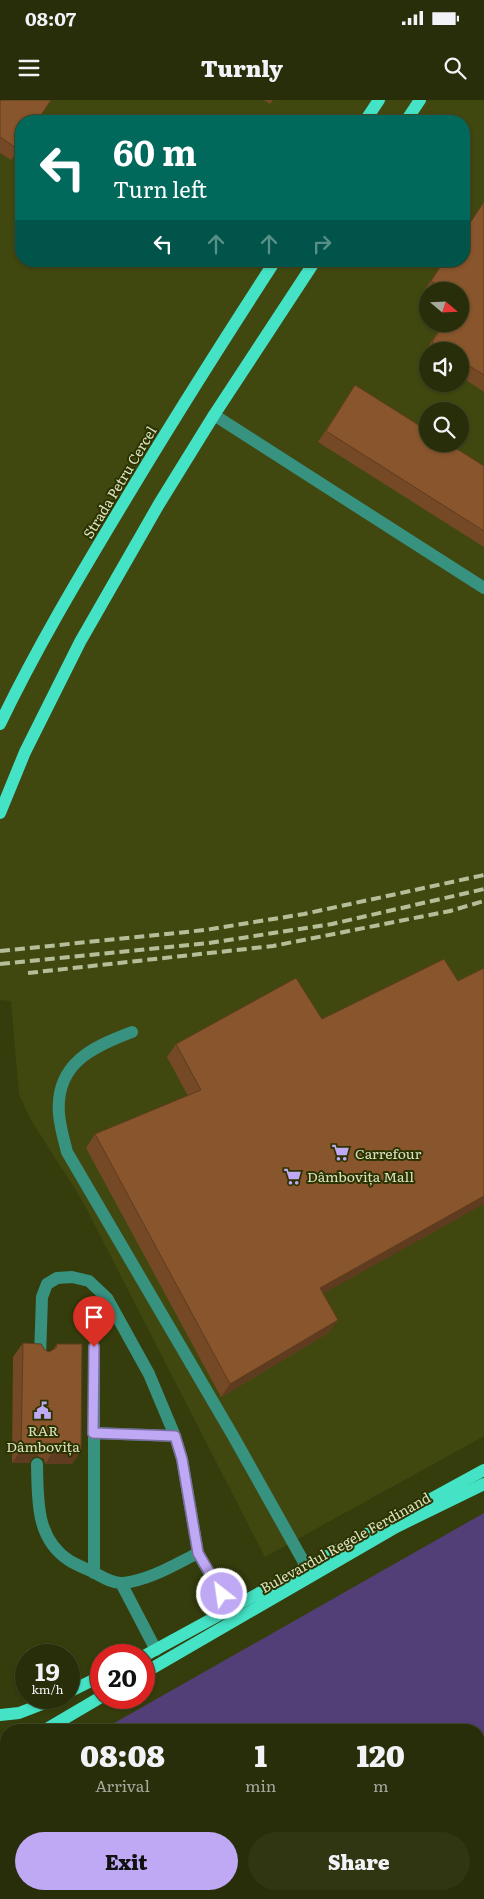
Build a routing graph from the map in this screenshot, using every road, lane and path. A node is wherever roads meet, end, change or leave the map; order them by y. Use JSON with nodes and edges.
{"nodes":[{"id":1,"x":379,"y":100,"type":"edge"},
{"id":2,"x":420,"y":100,"type":"edge"},
{"id":3,"x":369,"y":115,"type":"edge"},
{"id":4,"x":410,"y":115,"type":"edge"},
{"id":5,"x":271,"y":267,"type":"edge"},
{"id":6,"x":311,"y":267,"type":"edge"},
{"id":7,"x":214,"y":415,"type":"junction"},
{"id":8,"x":484,"y":588,"type":"edge"},
{"id":9,"x":0,"y":724,"type":"edge"},
{"id":10,"x":0,"y":813,"type":"edge"},
{"id":11,"x":132,"y":1032,"type":"dead end"},
{"id":12,"x":94,"y":1347,"type":"dead end"},
{"id":13,"x":40,"y":1357,"type":"edge"},
{"id":14,"x":93,"y":1433,"type":"junction"},
{"id":15,"x":175,"y":1436,"type":"junction"},
{"id":16,"x":37,"y":1464,"type":"edge"},
{"id":17,"x":484,"y":1470,"type":"edge"},
{"id":18,"x":484,"y":1484,"type":"edge"},
{"id":19,"x":198,"y":1553,"type":"junction"},
{"id":20,"x":306,"y":1566,"type":"junction"},
{"id":21,"x":94,"y":1573,"type":"junction"},
{"id":22,"x":121,"y":1583,"type":"junction"},
{"id":23,"x":230,"y":1608,"type":"junction"},
{"id":24,"x":156,"y":1650,"type":"joint"},
{"id":25,"x":155,"y":1667,"type":"edge"},
{"id":26,"x":90,"y":1703,"type":"edge"},
{"id":27,"x":29,"y":1709,"type":"edge"},
{"id":28,"x":0,"y":1715,"type":"edge"},
{"id":29,"x":55,"y":1724,"type":"edge"}],
"edges":[{"from":1,"to":3,"type":"main road"},
{"from":2,"to":4,"type":"main road"},
{"from":5,"to":9,"type":"main road","name":"Strada Petru Cercel"},
{"from":6,"to":7,"type":"main road"},
{"from":7,"to":8,"type":"lane"},
{"from":7,"to":10,"type":"main road"},
{"from":11,"to":20,"type":"lane"},
{"from":12,"to":14,"type":"lane"},
{"from":13,"to":15,"type":"lane"},
{"from":14,"to":15,"type":"lane"},
{"from":14,"to":21,"type":"lane"},
{"from":15,"to":19,"type":"lane"},
{"from":16,"to":21,"type":"lane"},
{"from":17,"to":20,"type":"main road","name":"Bulevardul Regele Ferdinand"},
{"from":18,"to":25,"type":"main road","name":"Bulevardul Regele Ferdinand"},
{"from":19,"to":22,"type":"lane"},
{"from":19,"to":23,"type":"lane"},
{"from":20,"to":23,"type":"main road","name":"Bulevardul Regele Ferdinand"},
{"from":21,"to":22,"type":"lane"},
{"from":22,"to":24,"type":"lane"},
{"from":23,"to":24,"type":"main road","name":"Bulevardul Regele Ferdinand"},
{"from":26,"to":29,"type":"main road"},
{"from":27,"to":28,"type":"main road"}]}
